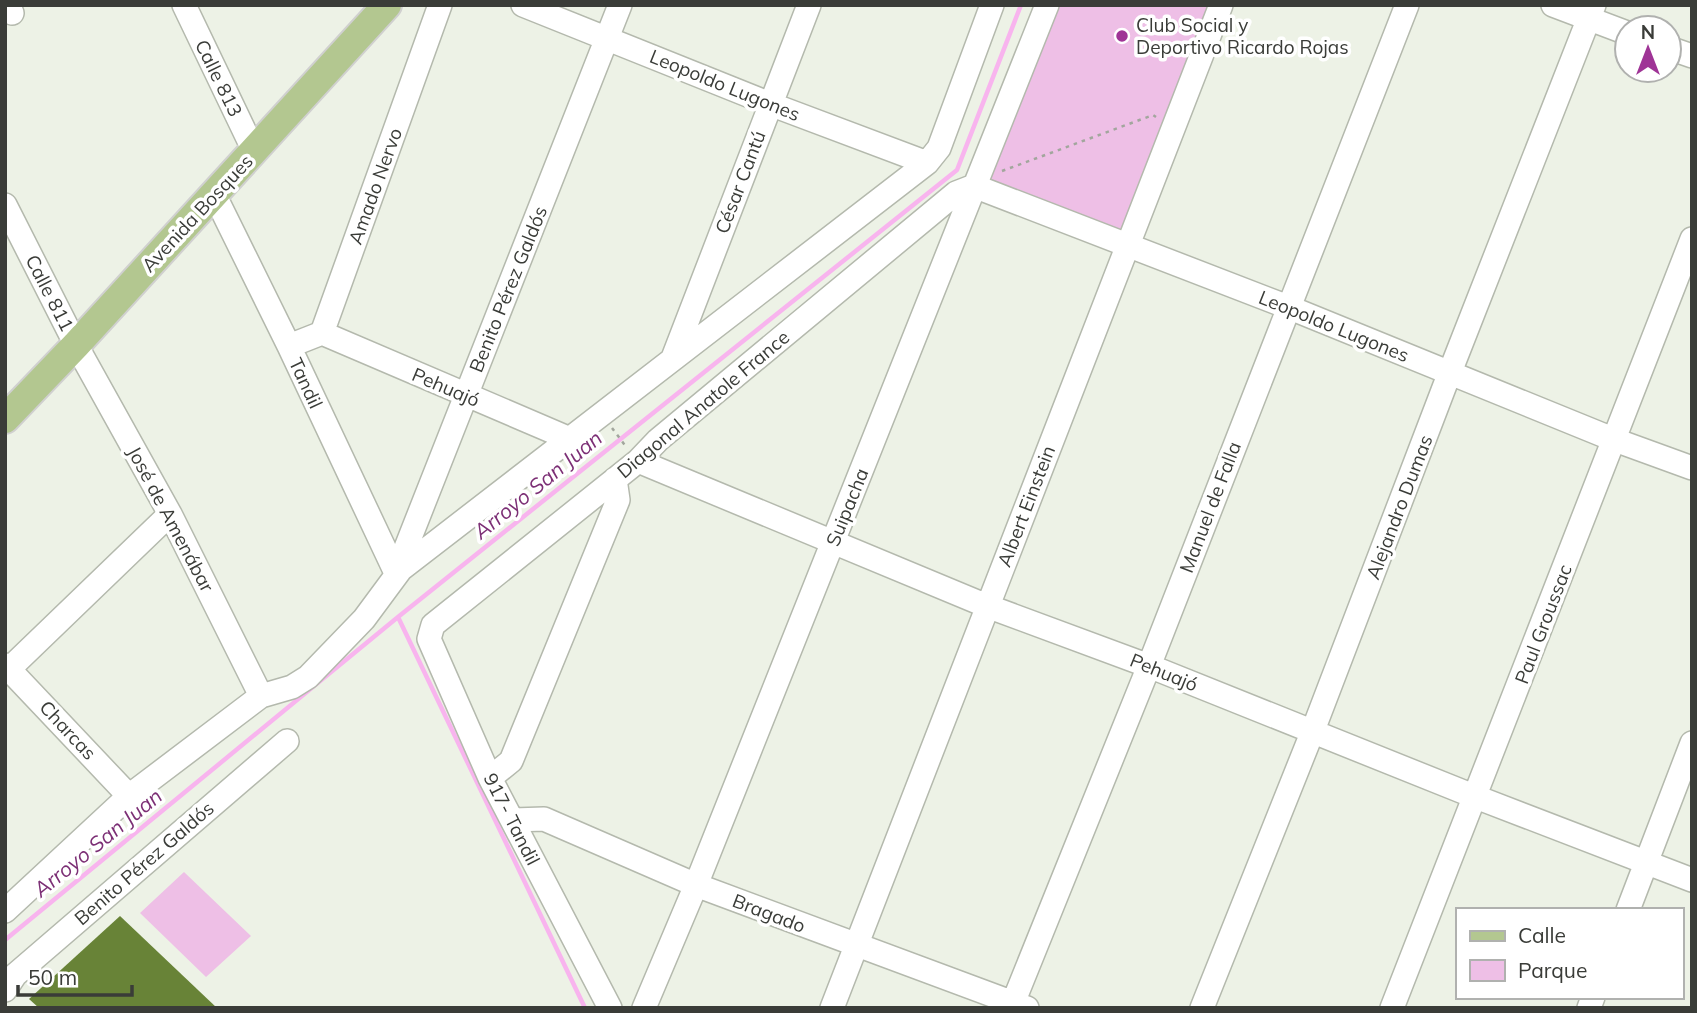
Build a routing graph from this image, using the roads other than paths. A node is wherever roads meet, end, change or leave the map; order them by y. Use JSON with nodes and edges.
{"nodes":[{"id":1,"x":184,"y":5,"type":"edge"},
{"id":2,"x":387,"y":5,"type":"edge"},
{"id":3,"x":440,"y":5,"type":"edge"},
{"id":4,"x":523,"y":5,"type":"edge"},
{"id":5,"x":620,"y":5,"type":"edge"},
{"id":6,"x":809,"y":5,"type":"edge"},
{"id":7,"x":992,"y":5,"type":"edge"},
{"id":8,"x":1047,"y":5,"type":"edge"},
{"id":9,"x":1222,"y":5,"type":"edge"},
{"id":10,"x":1407,"y":5,"type":"edge"},
{"id":11,"x":1553,"y":5,"type":"edge"},
{"id":12,"x":1592,"y":12,"type":"edge"},
{"id":13,"x":1613,"y":25,"type":"edge"},
{"id":14,"x":607,"y":38,"type":"junction"},
{"id":15,"x":770,"y":104,"type":"junction"},
{"id":16,"x":254,"y":150,"type":"junction"},
{"id":17,"x":927,"y":163,"type":"junction"},
{"id":18,"x":974,"y":187,"type":"junction"},
{"id":19,"x":214,"y":194,"type":"junction"},
{"id":20,"x":8,"y":218,"type":"edge"},
{"id":21,"x":1692,"y":239,"type":"edge"},
{"id":22,"x":1128,"y":247,"type":"junction"},
{"id":23,"x":1288,"y":307,"type":"junction"},
{"id":24,"x":322,"y":333,"type":"junction"},
{"id":25,"x":76,"y":345,"type":"junction"},
{"id":26,"x":289,"y":346,"type":"junction"},
{"id":27,"x":673,"y":359,"type":"junction"},
{"id":28,"x":1450,"y":372,"type":"junction"},
{"id":29,"x":466,"y":396,"type":"junction"},
{"id":30,"x":5,"y":419,"type":"edge"},
{"id":31,"x":570,"y":439,"type":"junction"},
{"id":32,"x":1615,"y":440,"type":"junction"},
{"id":33,"x":634,"y":455,"type":"junction"},
{"id":34,"x":1692,"y":468,"type":"edge"},
{"id":35,"x":615,"y":479,"type":"junction"},
{"id":36,"x":170,"y":514,"type":"junction"},
{"id":37,"x":833,"y":542,"type":"junction"},
{"id":38,"x":398,"y":571,"type":"junction"},
{"id":39,"x":987,"y":606,"type":"junction"},
{"id":40,"x":433,"y":625,"type":"joint"},
{"id":41,"x":1149,"y":666,"type":"junction"},
{"id":42,"x":7,"y":669,"type":"edge"},
{"id":43,"x":261,"y":696,"type":"junction"},
{"id":44,"x":1312,"y":733,"type":"junction"},
{"id":45,"x":287,"y":741,"type":"dead end"},
{"id":46,"x":1692,"y":743,"type":"edge"},
{"id":47,"x":490,"y":779,"type":"junction"},
{"id":48,"x":129,"y":796,"type":"junction"},
{"id":49,"x":1476,"y":797,"type":"junction"},
{"id":50,"x":513,"y":820,"type":"junction"},
{"id":51,"x":1646,"y":862,"type":"junction"},
{"id":52,"x":1692,"y":880,"type":"edge"},
{"id":53,"x":696,"y":885,"type":"junction"},
{"id":54,"x":1629,"y":908,"type":"edge"},
{"id":55,"x":5,"y":911,"type":"edge"},
{"id":56,"x":857,"y":946,"type":"junction"},
{"id":57,"x":5,"y":990,"type":"edge"},
{"id":58,"x":5,"y":996,"type":"edge"},
{"id":59,"x":1017,"y":1006,"type":"edge"},
{"id":60,"x":18,"y":1008,"type":"edge"},
{"id":61,"x":610,"y":1008,"type":"edge"},
{"id":62,"x":644,"y":1008,"type":"edge"},
{"id":63,"x":832,"y":1008,"type":"edge"},
{"id":64,"x":1202,"y":1008,"type":"edge"},
{"id":65,"x":1392,"y":1008,"type":"edge"}],
"edges":[{"from":1,"to":16,"type":"street","name":"Calle 813"},
{"from":2,"to":16,"type":"main road","name":"Avenida Bosques"},
{"from":3,"to":24,"type":"street","name":"Amado Nervo"},
{"from":4,"to":14,"type":"street","name":"Leopoldo Lugones"},
{"from":5,"to":14,"type":"street","name":"Benito Pérez Galdós"},
{"from":6,"to":15,"type":"street","name":"César Cantú"},
{"from":7,"to":17,"type":"street"},
{"from":8,"to":18,"type":"street","name":"Suipacha"},
{"from":9,"to":22,"type":"street","name":"Albert Einstein"},
{"from":10,"to":23,"type":"street","name":"Manuel de Falla"},
{"from":11,"to":12,"type":"street"},
{"from":12,"to":13,"type":"street"},
{"from":12,"to":28,"type":"street","name":"Alejandro Dumas"},
{"from":14,"to":15,"type":"street","name":"Leopoldo Lugones"},
{"from":14,"to":29,"type":"street","name":"Benito Pérez Galdós"},
{"from":15,"to":17,"type":"street","name":"Leopoldo Lugones"},
{"from":15,"to":27,"type":"street","name":"César Cantú"},
{"from":16,"to":19,"type":"main road","name":"Avenida Bosques"},
{"from":17,"to":27,"type":"street"},
{"from":18,"to":22,"type":"street","name":"Leopoldo Lugones"},
{"from":18,"to":33,"type":"street","name":"Diagonal Anatole France"},
{"from":18,"to":37,"type":"street","name":"Suipacha"},
{"from":19,"to":25,"type":"main road","name":"Avenida Bosques"},
{"from":19,"to":26,"type":"street","name":"Tandil"},
{"from":20,"to":25,"type":"street","name":"Calle 811"},
{"from":21,"to":32,"type":"street","name":"Paul Groussac"},
{"from":22,"to":23,"type":"street","name":"Leopoldo Lugones"},
{"from":22,"to":39,"type":"street","name":"Albert Einstein"},
{"from":23,"to":28,"type":"street","name":"Leopoldo Lugones"},
{"from":23,"to":41,"type":"street","name":"Manuel de Falla"},
{"from":24,"to":26,"type":"street"},
{"from":24,"to":29,"type":"street","name":"Pehuajó"},
{"from":25,"to":30,"type":"main road","name":"Avenida Bosques"},
{"from":25,"to":36,"type":"street","name":"José de Amenábar"},
{"from":26,"to":38,"type":"street","name":"Tandil"},
{"from":27,"to":31,"type":"street"},
{"from":28,"to":32,"type":"street","name":"Leopoldo Lugones"},
{"from":28,"to":44,"type":"street","name":"Alejandro Dumas"},
{"from":29,"to":31,"type":"street","name":"Pehuajó"},
{"from":29,"to":38,"type":"street","name":"Benito Pérez Galdós"},
{"from":31,"to":38,"type":"street"},
{"from":32,"to":34,"type":"street","name":"Leopoldo Lugones"},
{"from":32,"to":49,"type":"street","name":"Paul Groussac"},
{"from":33,"to":35,"type":"street","name":"Diagonal Anatole France"},
{"from":33,"to":37,"type":"street","name":"Pehuajó"},
{"from":35,"to":40,"type":"street","name":"Diagonal Anatole France"},
{"from":35,"to":47,"type":"street"},
{"from":36,"to":42,"type":"street"},
{"from":36,"to":43,"type":"street","name":"José de Amenábar"},
{"from":37,"to":39,"type":"street","name":"Pehuajó"},
{"from":37,"to":53,"type":"street","name":"Suipacha"},
{"from":38,"to":43,"type":"street","name":"Benito Pérez Galdós"},
{"from":39,"to":41,"type":"street","name":"Pehuajó"},
{"from":39,"to":56,"type":"street","name":"Albert Einstein"},
{"from":40,"to":47,"type":"street","name":"917- Tandil"},
{"from":41,"to":44,"type":"street","name":"Pehuajó"},
{"from":41,"to":59,"type":"street","name":"Manuel de Falla"},
{"from":42,"to":48,"type":"street","name":"Charcas"},
{"from":43,"to":48,"type":"street","name":"Benito Pérez Galdós"},
{"from":44,"to":49,"type":"street","name":"Pehuajó"},
{"from":44,"to":64,"type":"street","name":"Alejandro Dumas"},
{"from":45,"to":57,"type":"street","name":"Benito Pérez Galdós"},
{"from":46,"to":51,"type":"street"},
{"from":47,"to":50,"type":"street","name":"917- Tandil"},
{"from":48,"to":55,"type":"street","name":"Benito Pérez Galdós"},
{"from":49,"to":51,"type":"street","name":"Pehuajó"},
{"from":49,"to":65,"type":"street","name":"Paul Groussac"},
{"from":50,"to":53,"type":"street","name":"Bragado"},
{"from":50,"to":61,"type":"street","name":"917- Tandil"},
{"from":51,"to":52,"type":"street","name":"Pehuajó"},
{"from":51,"to":54,"type":"street"},
{"from":53,"to":56,"type":"street","name":"Bragado"},
{"from":53,"to":62,"type":"street","name":"Suipacha"},
{"from":56,"to":59,"type":"street","name":"Bragado"},
{"from":56,"to":63,"type":"street","name":"Albert Einstein"},
{"from":58,"to":60,"type":"street"}]}
